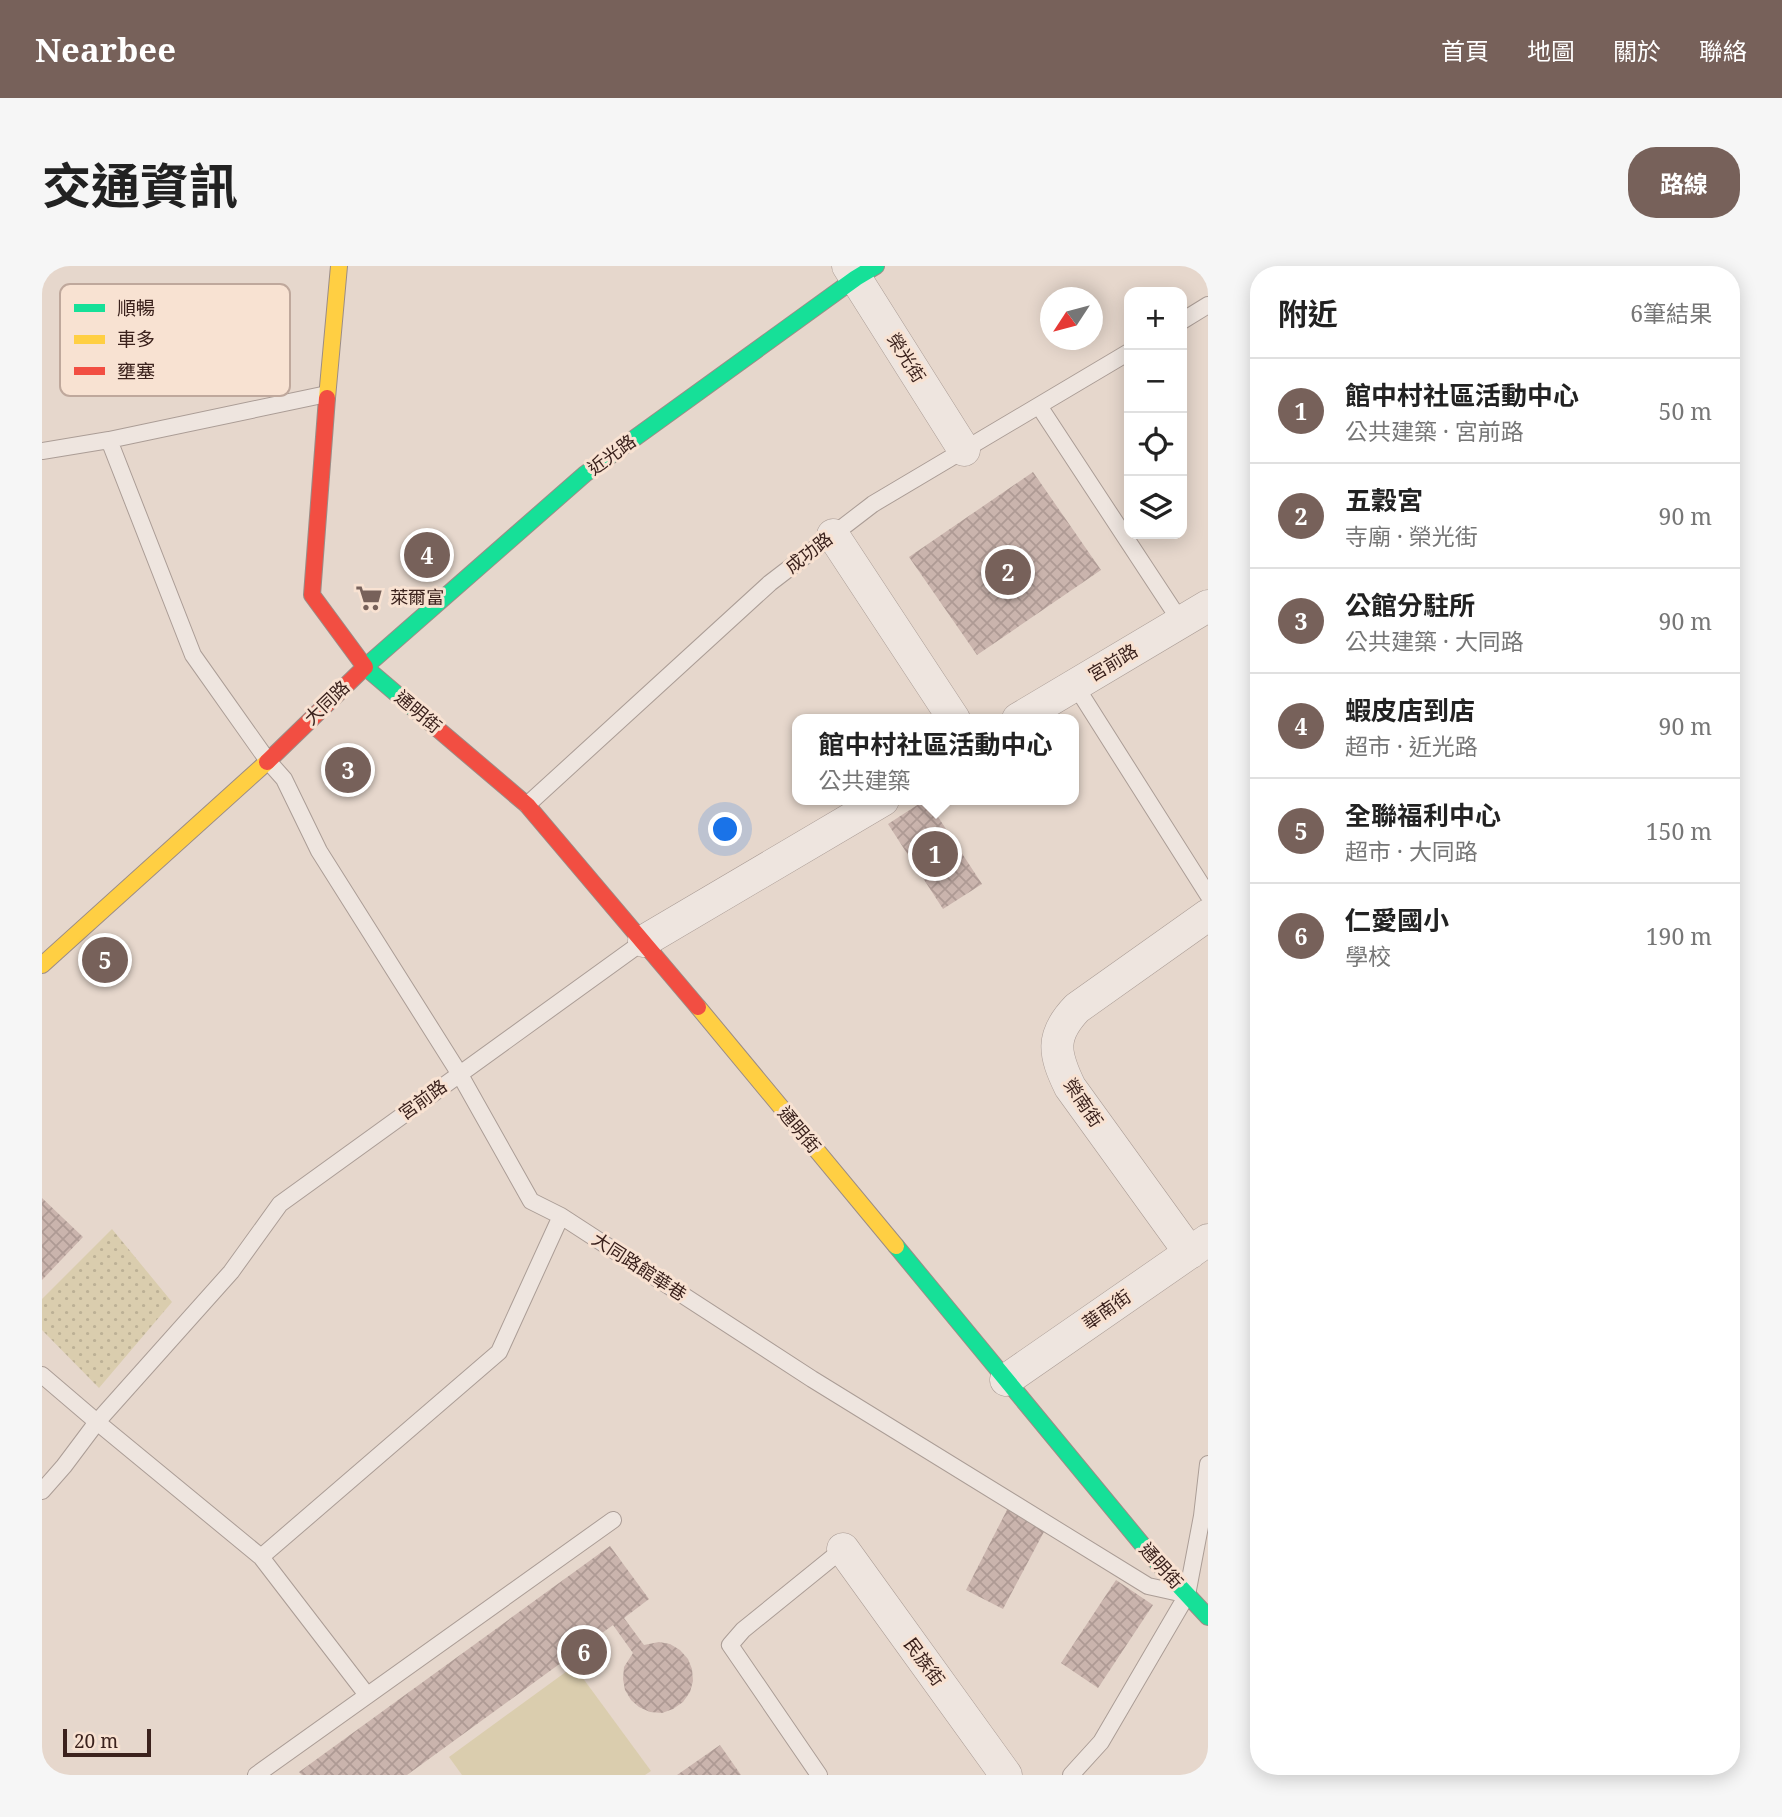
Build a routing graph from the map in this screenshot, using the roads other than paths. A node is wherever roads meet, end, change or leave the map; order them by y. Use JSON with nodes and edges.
{"nodes":[{"id":1,"x":340,"y":266,"type":"edge"},
{"id":2,"x":860,"y":270,"type":"edge"},
{"id":3,"x":1208,"y":305,"type":"edge"},
{"id":4,"x":1187,"y":318,"type":"edge"},
{"id":5,"x":1124,"y":355,"type":"edge"},
{"id":6,"x":327,"y":394,"type":"junction"},
{"id":7,"x":1039,"y":406,"type":"junction"},
{"id":8,"x":109,"y":440,"type":"junction"},
{"id":9,"x":964,"y":450,"type":"junction"},
{"id":10,"x":42,"y":451,"type":"edge"},
{"id":11,"x":833,"y":535,"type":"junction"},
{"id":12,"x":1208,"y":606,"type":"edge"},
{"id":13,"x":1181,"y":622,"type":"junction"},
{"id":14,"x":365,"y":667,"type":"junction"},
{"id":15,"x":1075,"y":685,"type":"junction"},
{"id":16,"x":951,"y":714,"type":"edge"},
{"id":17,"x":1026,"y":714,"type":"edge"},
{"id":18,"x":268,"y":761,"type":"junction"},
{"id":19,"x":527,"y":805,"type":"junction"},
{"id":20,"x":875,"y":805,"type":"edge"},
{"id":21,"x":1208,"y":895,"type":"edge"},
{"id":22,"x":1208,"y":915,"type":"edge"},
{"id":23,"x":644,"y":942,"type":"junction"},
{"id":24,"x":42,"y":965,"type":"edge"},
{"id":25,"x":459,"y":1073,"type":"junction"},
{"id":26,"x":561,"y":1216,"type":"junction"},
{"id":27,"x":1199,"y":1247,"type":"edge"},
{"id":28,"x":42,"y":1375,"type":"edge"},
{"id":29,"x":1006,"y":1380,"type":"junction"},
{"id":30,"x":97,"y":1422,"type":"junction"},
{"id":31,"x":1208,"y":1464,"type":"edge"},
{"id":32,"x":42,"y":1491,"type":"edge"},
{"id":33,"x":613,"y":1520,"type":"dead end"},
{"id":34,"x":843,"y":1549,"type":"joint"},
{"id":35,"x":261,"y":1557,"type":"junction"},
{"id":36,"x":1187,"y":1595,"type":"junction"},
{"id":37,"x":1208,"y":1618,"type":"edge"},
{"id":38,"x":368,"y":1696,"type":"junction"},
{"id":39,"x":256,"y":1775,"type":"edge"},
{"id":40,"x":819,"y":1775,"type":"edge"},
{"id":41,"x":1006,"y":1775,"type":"edge"},
{"id":42,"x":1071,"y":1775,"type":"edge"}],
"edges":[{"from":1,"to":6,"type":"street","name":"大同路"},
{"from":2,"to":9,"type":"street","name":"榮光街"},
{"from":2,"to":14,"type":"street","name":"近光路"},
{"from":3,"to":4,"type":"lane"},
{"from":5,"to":7,"type":"lane","name":"成功路"},
{"from":6,"to":8,"type":"lane"},
{"from":6,"to":14,"type":"street","name":"大同路"},
{"from":7,"to":9,"type":"lane","name":"成功路"},
{"from":7,"to":13,"type":"lane"},
{"from":8,"to":10,"type":"lane"},
{"from":8,"to":18,"type":"lane","name":"大同路館華巷"},
{"from":9,"to":11,"type":"lane","name":"成功路"},
{"from":11,"to":16,"type":"street"},
{"from":11,"to":19,"type":"lane","name":"成功路"},
{"from":12,"to":13,"type":"street","name":"宮前路"},
{"from":13,"to":15,"type":"street","name":"宮前路"},
{"from":14,"to":18,"type":"street","name":"大同路"},
{"from":14,"to":19,"type":"street","name":"通明街"},
{"from":15,"to":17,"type":"street","name":"宮前路"},
{"from":15,"to":21,"type":"lane"},
{"from":18,"to":24,"type":"street","name":"大同路"},
{"from":18,"to":25,"type":"lane","name":"大同路館華巷"},
{"from":19,"to":23,"type":"street","name":"通明街"},
{"from":20,"to":23,"type":"street","name":"宮前路"},
{"from":22,"to":27,"type":"street","name":"榮南街"},
{"from":23,"to":25,"type":"lane","name":"宮前路"},
{"from":23,"to":29,"type":"street","name":"通明街"},
{"from":25,"to":26,"type":"lane","name":"大同路館華巷"},
{"from":25,"to":30,"type":"lane","name":"宮前路"},
{"from":26,"to":35,"type":"lane"},
{"from":26,"to":36,"type":"lane","name":"大同路館華巷"},
{"from":27,"to":29,"type":"street","name":"華南街"},
{"from":28,"to":30,"type":"lane"},
{"from":29,"to":36,"type":"street","name":"通明街"},
{"from":30,"to":32,"type":"lane","name":"宮前路"},
{"from":30,"to":35,"type":"lane"},
{"from":31,"to":36,"type":"lane"},
{"from":33,"to":38,"type":"lane"},
{"from":34,"to":40,"type":"lane"},
{"from":34,"to":41,"type":"street","name":"民族街"},
{"from":35,"to":38,"type":"lane"},
{"from":36,"to":37,"type":"street","name":"通明街"},
{"from":36,"to":42,"type":"lane"},
{"from":38,"to":39,"type":"lane"}]}
